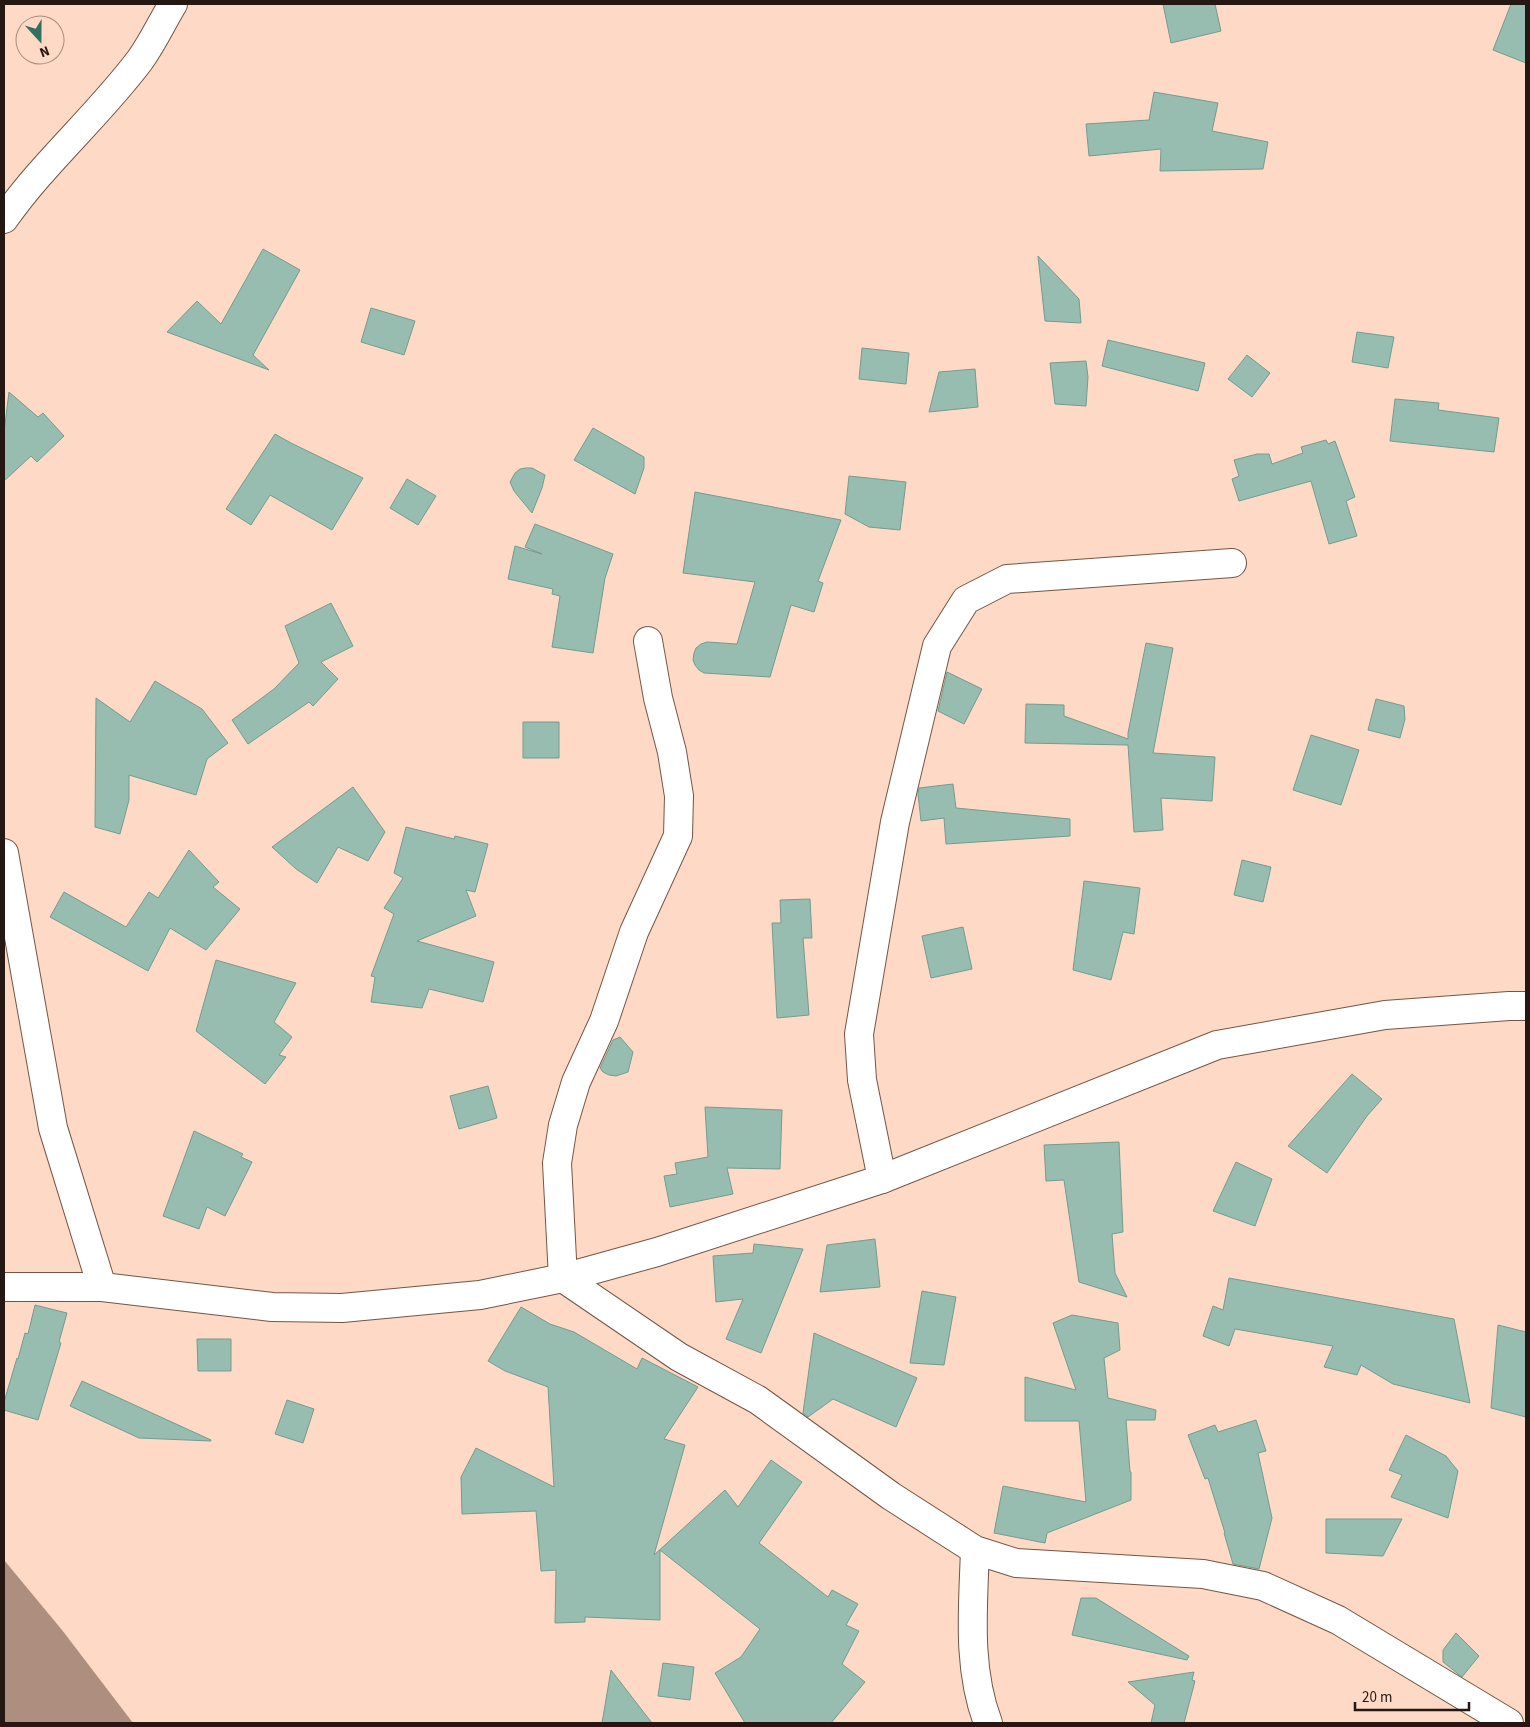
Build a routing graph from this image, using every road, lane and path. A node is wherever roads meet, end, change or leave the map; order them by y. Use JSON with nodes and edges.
{"nodes":[{"id":1,"x":173,"y":4,"type":"edge"},
{"id":2,"x":4,"y":219,"type":"edge"},
{"id":3,"x":1232,"y":563,"type":"dead end"},
{"id":4,"x":648,"y":641,"type":"dead end"},
{"id":5,"x":4,"y":852,"type":"edge"},
{"id":6,"x":1526,"y":1006,"type":"edge"},
{"id":7,"x":882,"y":1180,"type":"junction"},
{"id":8,"x":563,"y":1278,"type":"junction"},
{"id":9,"x":4,"y":1287,"type":"edge"},
{"id":10,"x":102,"y":1287,"type":"junction"},
{"id":11,"x":975,"y":1550,"type":"junction"},
{"id":12,"x":988,"y":1723,"type":"edge"},
{"id":13,"x":1509,"y":1723,"type":"edge"}],
"edges":[{"from":1,"to":2,"type":"street"},
{"from":3,"to":7,"type":"street"},
{"from":4,"to":8,"type":"street"},
{"from":5,"to":10,"type":"street"},
{"from":6,"to":7,"type":"street"},
{"from":7,"to":8,"type":"street"},
{"from":8,"to":10,"type":"street"},
{"from":8,"to":11,"type":"street"},
{"from":9,"to":10,"type":"street"},
{"from":11,"to":12,"type":"street"},
{"from":11,"to":13,"type":"street"}]}
